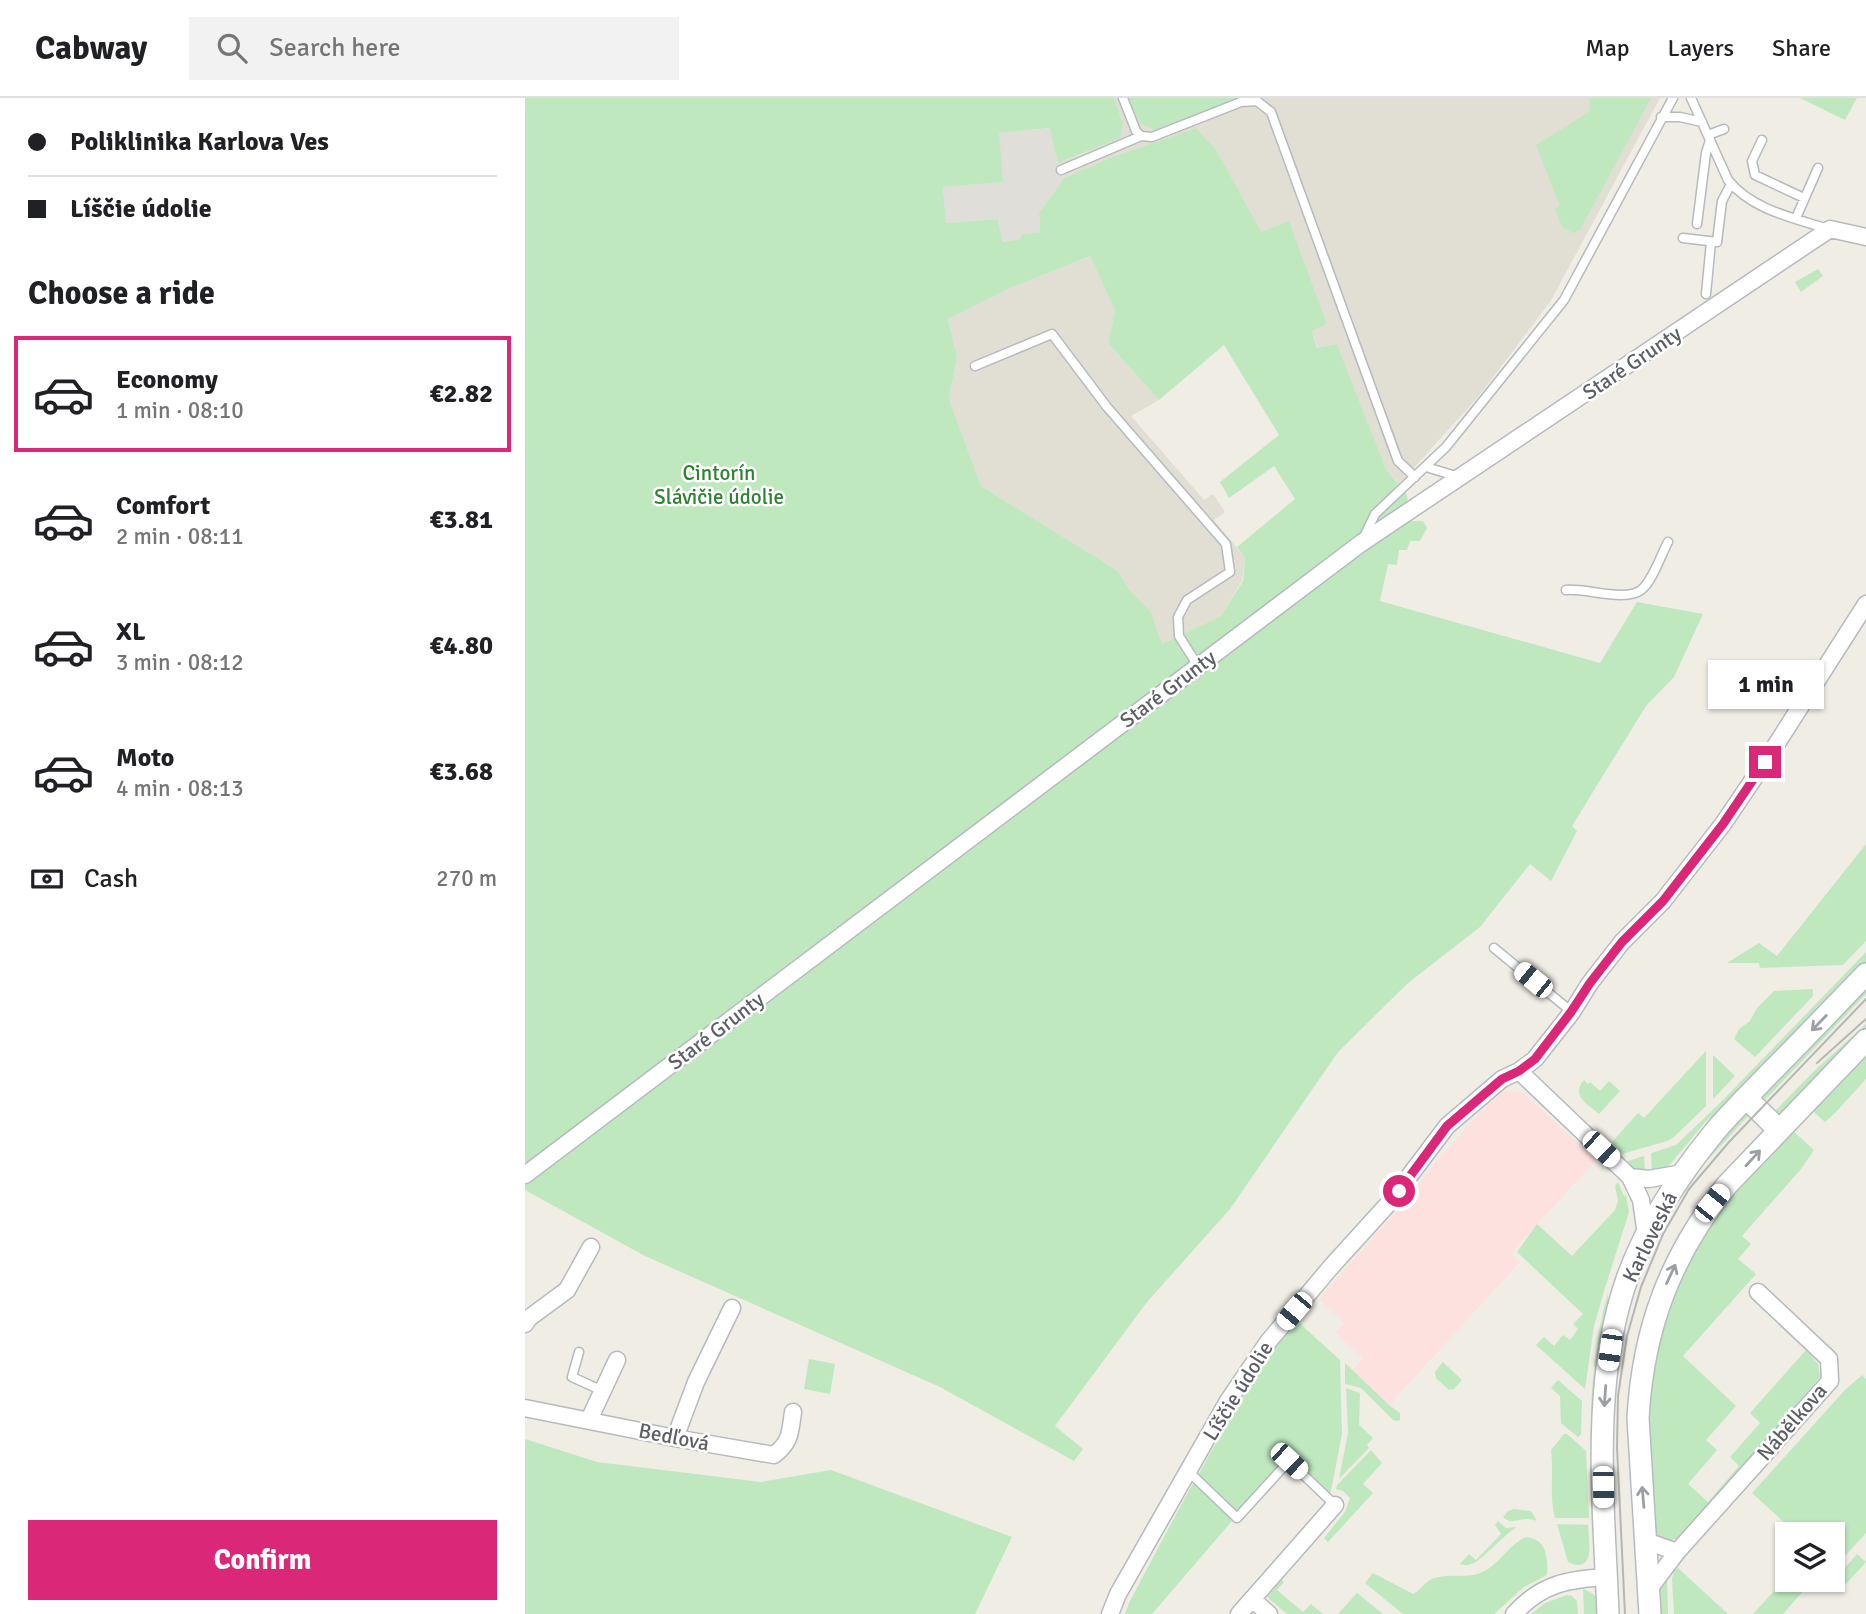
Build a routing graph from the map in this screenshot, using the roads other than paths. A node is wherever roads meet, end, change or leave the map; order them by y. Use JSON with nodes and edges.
{"nodes":[{"id":1,"x":1123,"y":98,"type":"edge"},
{"id":2,"x":1673,"y":98,"type":"edge"},
{"id":3,"x":1691,"y":98,"type":"edge"},
{"id":4,"x":1257,"y":99,"type":"edge"},
{"id":5,"x":1661,"y":117,"type":"junction"},
{"id":6,"x":1702,"y":122,"type":"junction"},
{"id":7,"x":1724,"y":129,"type":"dead end"},
{"id":8,"x":1141,"y":136,"type":"junction"},
{"id":9,"x":1709,"y":138,"type":"junction"},
{"id":10,"x":1762,"y":140,"type":"dead end"},
{"id":11,"x":1818,"y":168,"type":"dead end"},
{"id":12,"x":1061,"y":170,"type":"dead end"},
{"id":13,"x":1731,"y":184,"type":"junction"},
{"id":14,"x":1804,"y":198,"type":"junction"},
{"id":15,"x":1796,"y":218,"type":"junction"},
{"id":16,"x":1697,"y":224,"type":"dead end"},
{"id":17,"x":1830,"y":229,"type":"junction"},
{"id":18,"x":1866,"y":237,"type":"edge"},
{"id":19,"x":1683,"y":238,"type":"dead end"},
{"id":20,"x":1711,"y":242,"type":"junction"},
{"id":21,"x":1706,"y":294,"type":"dead end"},
{"id":22,"x":975,"y":366,"type":"dead end"},
{"id":23,"x":1426,"y":467,"type":"junction"},
{"id":24,"x":1415,"y":477,"type":"junction"},
{"id":25,"x":1459,"y":477,"type":"junction"},
{"id":26,"x":1668,"y":542,"type":"dead end"},
{"id":27,"x":1360,"y":544,"type":"junction"},
{"id":28,"x":1566,"y":590,"type":"dead end"},
{"id":29,"x":1866,"y":604,"type":"edge"},
{"id":30,"x":1198,"y":666,"type":"junction"},
{"id":31,"x":1494,"y":948,"type":"dead end"},
{"id":32,"x":1866,"y":974,"type":"edge"},
{"id":33,"x":1571,"y":1012,"type":"junction"},
{"id":34,"x":1866,"y":1040,"type":"edge"},
{"id":35,"x":1519,"y":1071,"type":"junction"},
{"id":36,"x":1746,"y":1098,"type":"junction"},
{"id":37,"x":1779,"y":1130,"type":"junction"},
{"id":38,"x":1622,"y":1173,"type":"junction"},
{"id":39,"x":1683,"y":1173,"type":"junction"},
{"id":40,"x":525,"y":1175,"type":"edge"},
{"id":41,"x":1646,"y":1235,"type":"junction"},
{"id":42,"x":591,"y":1247,"type":"dead end"},
{"id":43,"x":1758,"y":1292,"type":"dead end"},
{"id":44,"x":732,"y":1308,"type":"dead end"},
{"id":45,"x":525,"y":1324,"type":"edge"},
{"id":46,"x":579,"y":1352,"type":"dead end"},
{"id":47,"x":617,"y":1360,"type":"dead end"},
{"id":48,"x":603,"y":1391,"type":"junction"},
{"id":49,"x":525,"y":1408,"type":"edge"},
{"id":50,"x":793,"y":1412,"type":"dead end"},
{"id":51,"x":589,"y":1420,"type":"junction"},
{"id":52,"x":675,"y":1438,"type":"junction"},
{"id":53,"x":1189,"y":1472,"type":"junction"},
{"id":54,"x":1335,"y":1505,"type":"joint"},
{"id":55,"x":1646,"y":1541,"type":"junction"},
{"id":56,"x":1677,"y":1552,"type":"junction"},
{"id":57,"x":1607,"y":1577,"type":"junction"},
{"id":58,"x":1649,"y":1589,"type":"junction"},
{"id":59,"x":1252,"y":1599,"type":"junction"},
{"id":60,"x":1110,"y":1614,"type":"edge"},
{"id":61,"x":1239,"y":1614,"type":"edge"},
{"id":62,"x":1269,"y":1614,"type":"edge"},
{"id":63,"x":1514,"y":1614,"type":"edge"},
{"id":64,"x":1608,"y":1614,"type":"edge"},
{"id":65,"x":1650,"y":1614,"type":"edge"}],
"edges":[{"from":1,"to":8,"type":"lane"},
{"from":2,"to":5,"type":"lane"},
{"from":3,"to":6,"type":"lane"},
{"from":4,"to":8,"type":"lane"},
{"from":4,"to":24,"type":"lane"},
{"from":5,"to":6,"type":"lane"},
{"from":5,"to":23,"type":"lane"},
{"from":6,"to":9,"type":"lane"},
{"from":7,"to":9,"type":"lane"},
{"from":8,"to":12,"type":"lane"},
{"from":9,"to":13,"type":"lane"},
{"from":9,"to":16,"type":"lane"},
{"from":10,"to":14,"type":"lane"},
{"from":11,"to":14,"type":"lane"},
{"from":13,"to":15,"type":"lane"},
{"from":13,"to":20,"type":"lane"},
{"from":14,"to":15,"type":"lane"},
{"from":15,"to":17,"type":"lane"},
{"from":17,"to":18,"type":"street"},
{"from":17,"to":25,"type":"street","name":"Staré Grunty"},
{"from":19,"to":20,"type":"lane"},
{"from":20,"to":21,"type":"lane"},
{"from":22,"to":30,"type":"lane"},
{"from":23,"to":24,"type":"lane"},
{"from":23,"to":25,"type":"lane"},
{"from":24,"to":27,"type":"lane"},
{"from":25,"to":27,"type":"street","name":"Staré Grunty"},
{"from":26,"to":28,"type":"lane"},
{"from":27,"to":30,"type":"street","name":"Staré Grunty"},
{"from":29,"to":33,"type":"street","name":"Líščie údolie"},
{"from":30,"to":40,"type":"street","name":"Staré Grunty"},
{"from":31,"to":33,"type":"lane"},
{"from":32,"to":36,"type":"main road","name":"Karloveská","one_way":true},
{"from":33,"to":35,"type":"street","name":"Líščie údolie"},
{"from":34,"to":37,"type":"main road","name":"Karloveská"},
{"from":35,"to":38,"type":"street"},
{"from":35,"to":53,"type":"street","name":"Líščie údolie"},
{"from":36,"to":37,"type":"main road"},
{"from":36,"to":39,"type":"main road","name":"Karloveská"},
{"from":55,"to":37,"type":"main road","name":"Karloveská","one_way":true},
{"from":38,"to":39,"type":"street"},
{"from":38,"to":41,"type":"street"},
{"from":39,"to":41,"type":"main road","name":"Karloveská"},
{"from":41,"to":57,"type":"main road","name":"Karloveská","one_way":true},
{"from":42,"to":45,"type":"street"},
{"from":43,"to":56,"type":"street","name":"Nábělkova"},
{"from":44,"to":52,"type":"street"},
{"from":46,"to":48,"type":"lane"},
{"from":47,"to":48,"type":"street"},
{"from":48,"to":51,"type":"street"},
{"from":49,"to":51,"type":"street","name":"Bedľová"},
{"from":50,"to":52,"type":"street","name":"Bedľová"},
{"from":51,"to":52,"type":"street","name":"Bedľová"},
{"from":53,"to":54,"type":"lane"},
{"from":53,"to":60,"type":"street","name":"Líščie údolie"},
{"from":54,"to":59,"type":"street"},
{"from":55,"to":56,"type":"street"},
{"from":55,"to":58,"type":"main road","name":"Karloveská"},
{"from":56,"to":58,"type":"street","name":"Nábělkova"},
{"from":57,"to":63,"type":"street"},
{"from":57,"to":64,"type":"main road","name":"Karloveská"},
{"from":58,"to":65,"type":"main road","name":"Karloveská"},
{"from":59,"to":61,"type":"street"},
{"from":59,"to":62,"type":"street"}]}
